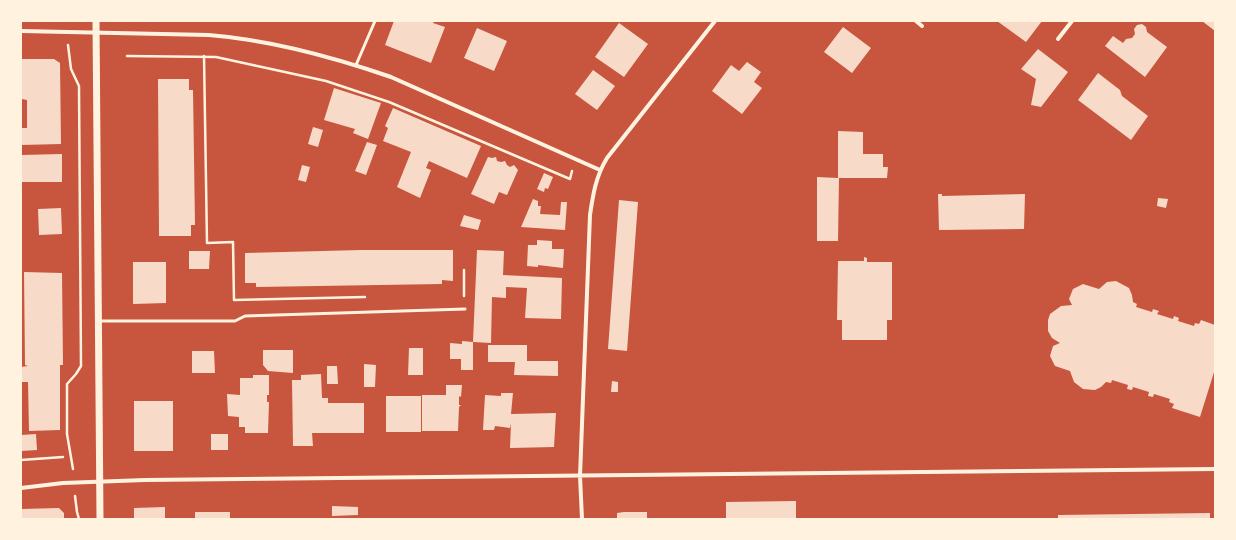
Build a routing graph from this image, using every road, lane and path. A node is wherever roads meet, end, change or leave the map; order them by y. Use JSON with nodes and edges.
{"nodes":[{"id":1,"x":96,"y":21,"type":"edge"},
{"id":2,"x":375,"y":21,"type":"edge"},
{"id":3,"x":715,"y":21,"type":"edge"},
{"id":4,"x":916,"y":21,"type":"edge"},
{"id":5,"x":1072,"y":21,"type":"edge"},
{"id":6,"x":922,"y":26,"type":"dead end"},
{"id":7,"x":21,"y":31,"type":"edge"},
{"id":8,"x":68,"y":32,"type":"junction"},
{"id":9,"x":96,"y":32,"type":"junction"},
{"id":10,"x":1058,"y":39,"type":"dead end"},
{"id":11,"x":127,"y":56,"type":"dead end"},
{"id":12,"x":204,"y":56,"type":"junction"},
{"id":13,"x":356,"y":65,"type":"junction"},
{"id":14,"x":576,"y":159,"type":"junction"},
{"id":15,"x":600,"y":170,"type":"junction"},
{"id":16,"x":464,"y":270,"type":"dead end"},
{"id":17,"x":456,"y":296,"type":"dead end"},
{"id":18,"x":369,"y":297,"type":"dead end"},
{"id":19,"x":465,"y":309,"type":"dead end"},
{"id":20,"x":98,"y":321,"type":"junction"},
{"id":21,"x":63,"y":456,"type":"dead end"},
{"id":22,"x":21,"y":460,"type":"edge"},
{"id":23,"x":1215,"y":470,"type":"edge"},
{"id":24,"x":580,"y":476,"type":"junction"},
{"id":25,"x":99,"y":481,"type":"junction"},
{"id":26,"x":74,"y":482,"type":"junction"},
{"id":27,"x":21,"y":488,"type":"edge"},
{"id":28,"x":79,"y":519,"type":"edge"},
{"id":29,"x":100,"y":519,"type":"edge"},
{"id":30,"x":582,"y":519,"type":"edge"}],
"edges":[{"from":1,"to":9,"type":"street"},
{"from":2,"to":13,"type":"lane"},
{"from":3,"to":15,"type":"street"},
{"from":4,"to":6,"type":"street"},
{"from":5,"to":10,"type":"street"},
{"from":7,"to":8,"type":"street"},
{"from":8,"to":9,"type":"street"},
{"from":8,"to":26,"type":"path"},
{"from":9,"to":13,"type":"street"},
{"from":9,"to":20,"type":"street"},
{"from":11,"to":12,"type":"path"},
{"from":12,"to":14,"type":"path"},
{"from":12,"to":18,"type":"path"},
{"from":13,"to":14,"type":"street"},
{"from":14,"to":15,"type":"street"},
{"from":15,"to":24,"type":"street"},
{"from":16,"to":17,"type":"path"},
{"from":19,"to":20,"type":"lane"},
{"from":20,"to":25,"type":"street"},
{"from":21,"to":22,"type":"path"},
{"from":23,"to":24,"type":"street"},
{"from":24,"to":25,"type":"street"},
{"from":24,"to":30,"type":"street"},
{"from":25,"to":26,"type":"street"},
{"from":25,"to":29,"type":"street"},
{"from":26,"to":27,"type":"street"},
{"from":26,"to":28,"type":"path"}]}
